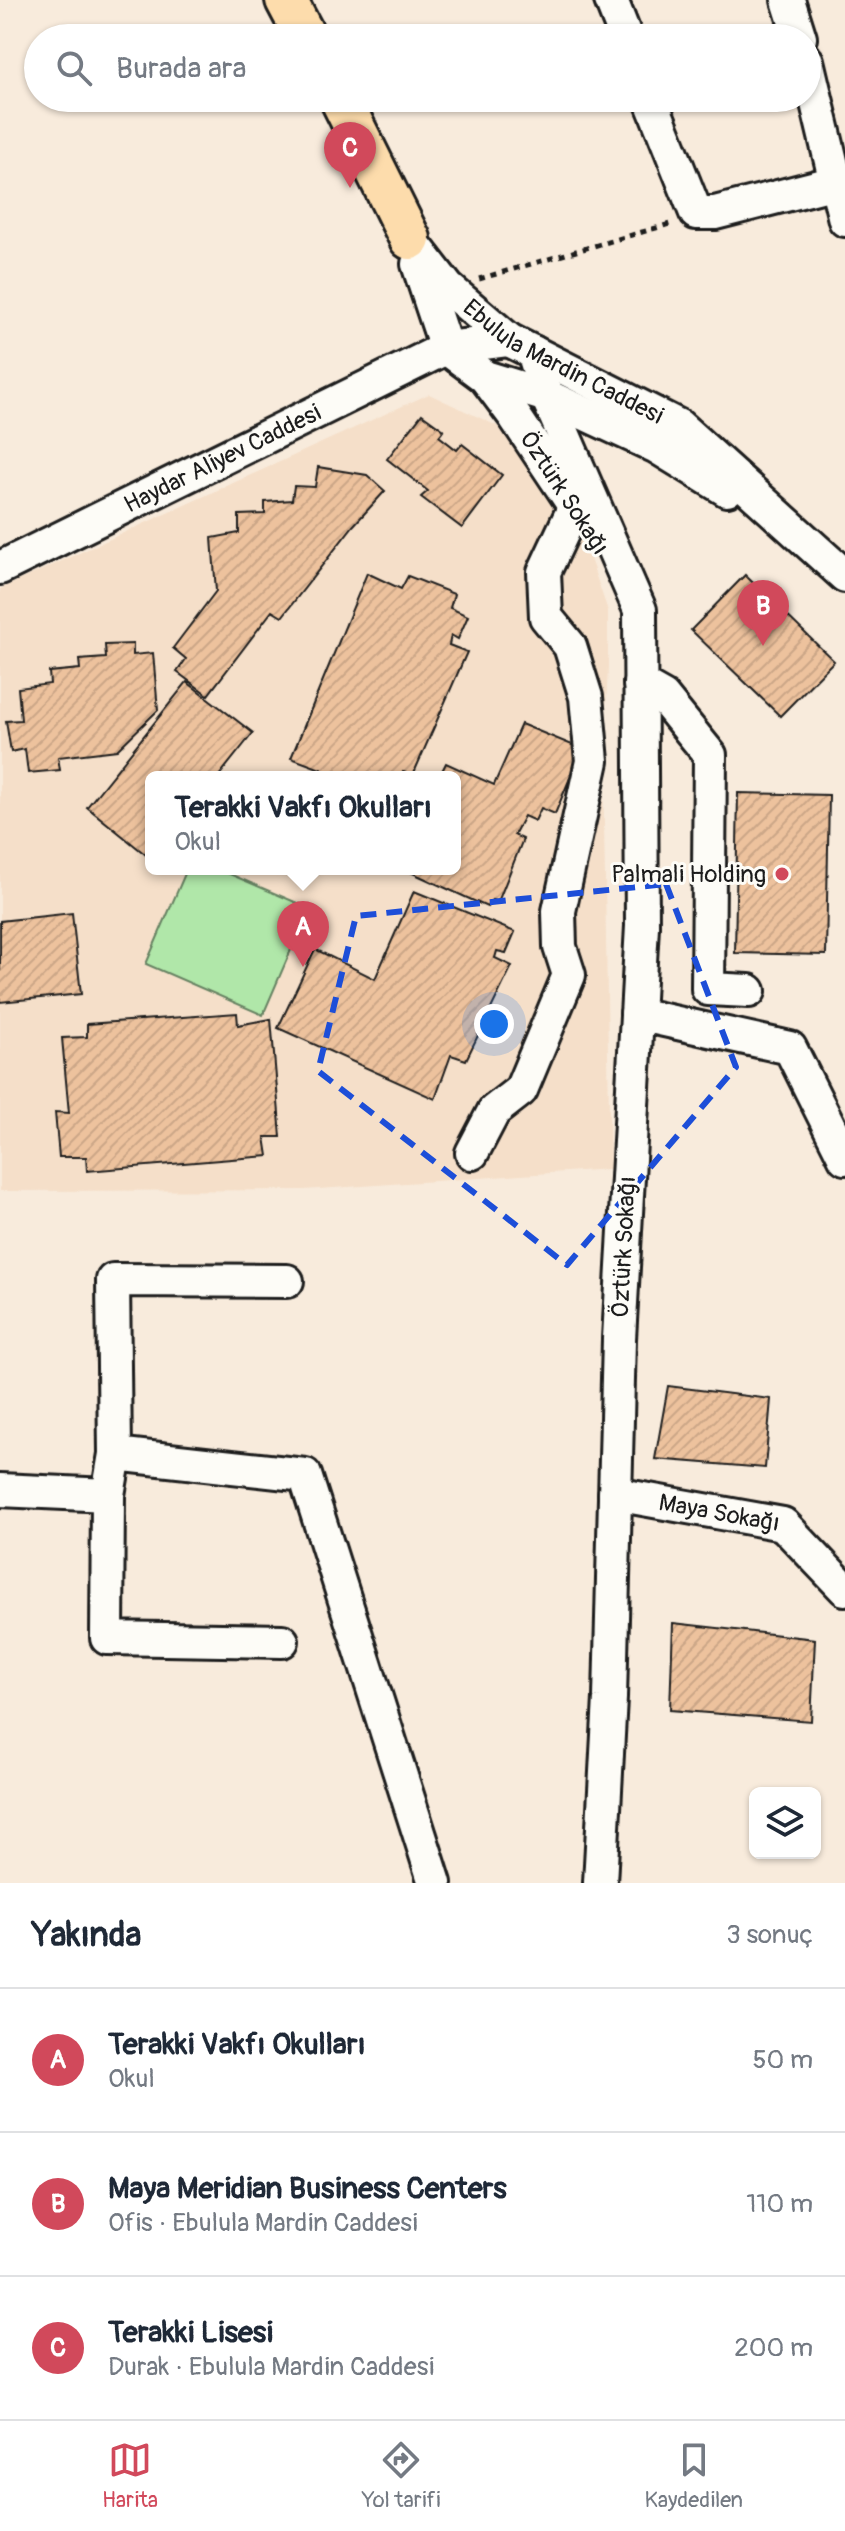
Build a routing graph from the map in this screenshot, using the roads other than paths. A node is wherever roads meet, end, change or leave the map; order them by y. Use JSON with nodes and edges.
{"nodes":[{"id":1,"x":286,"y":0,"type":"edge"},
{"id":2,"x":611,"y":0,"type":"edge"},
{"id":3,"x":788,"y":0,"type":"edge"},
{"id":4,"x":299,"y":24,"type":"edge"},
{"id":5,"x":620,"y":24,"type":"edge"},
{"id":6,"x":796,"y":24,"type":"edge"},
{"id":7,"x":347,"y":112,"type":"edge"},
{"id":8,"x":656,"y":112,"type":"edge"},
{"id":9,"x":819,"y":112,"type":"edge"},
{"id":10,"x":836,"y":182,"type":"junction"},
{"id":11,"x":845,"y":220,"type":"edge"},
{"id":12,"x":410,"y":239,"type":"junction"},
{"id":13,"x":521,"y":346,"type":"junction"},
{"id":14,"x":446,"y":348,"type":"junction"},
{"id":15,"x":485,"y":377,"type":"junction"},
{"id":16,"x":547,"y":396,"type":"junction"},
{"id":17,"x":631,"y":435,"type":"junction"},
{"id":18,"x":582,"y":500,"type":"junction"},
{"id":19,"x":791,"y":529,"type":"junction"},
{"id":20,"x":832,"y":552,"type":"edge"},
{"id":21,"x":0,"y":568,"type":"edge"},
{"id":22,"x":845,"y":576,"type":"edge"},
{"id":23,"x":640,"y":684,"type":"junction"},
{"id":24,"x":749,"y":991,"type":"dead end"},
{"id":25,"x":637,"y":1014,"type":"junction"},
{"id":26,"x":472,"y":1153,"type":"dead end"},
{"id":27,"x":845,"y":1158,"type":"edge"},
{"id":28,"x":287,"y":1281,"type":"dead end"},
{"id":29,"x":115,"y":1454,"type":"junction"},
{"id":30,"x":0,"y":1490,"type":"edge"},
{"id":31,"x":615,"y":1494,"type":"junction"},
{"id":32,"x":108,"y":1495,"type":"junction"},
{"id":33,"x":845,"y":1589,"type":"edge"},
{"id":34,"x":282,"y":1641,"type":"dead end"},
{"id":35,"x":435,"y":1883,"type":"edge"},
{"id":36,"x":600,"y":1883,"type":"edge"}],
"edges":[{"from":1,"to":4,"type":"main road"},
{"from":2,"to":5,"type":"street"},
{"from":3,"to":6,"type":"street"},
{"from":7,"to":12,"type":"main road","name":"Ebulula Mardin Caddesi"},
{"from":8,"to":10,"type":"street"},
{"from":9,"to":10,"type":"street"},
{"from":10,"to":11,"type":"street"},
{"from":12,"to":13,"type":"street","name":"Ebulula Mardin Caddesi"},
{"from":12,"to":14,"type":"street"},
{"from":13,"to":14,"type":"street","name":"Haydar Aliyev Caddesi"},
{"from":13,"to":16,"type":"street","name":"Öztürk Sokağı"},
{"from":13,"to":19,"type":"street","name":"Ebulula Mardin Caddesi"},
{"from":14,"to":15,"type":"street"},
{"from":14,"to":21,"type":"street","name":"Haydar Aliyev Caddesi"},
{"from":15,"to":16,"type":"street"},
{"from":15,"to":18,"type":"street","name":"Öztürk Sokağı"},
{"from":16,"to":17,"type":"street"},
{"from":16,"to":18,"type":"street","name":"Öztürk Sokağı"},
{"from":17,"to":18,"type":"street"},
{"from":17,"to":19,"type":"street"},
{"from":18,"to":23,"type":"street","name":"Öztürk Sokağı"},
{"from":18,"to":26,"type":"street"},
{"from":19,"to":20,"type":"street","name":"Ebulula Mardin Caddesi"},
{"from":20,"to":22,"type":"street","name":"Ebulula Mardin Caddesi"},
{"from":23,"to":24,"type":"street"},
{"from":23,"to":25,"type":"street","name":"Öztürk Sokağı"},
{"from":25,"to":27,"type":"street"},
{"from":25,"to":31,"type":"street","name":"Öztürk Sokağı"},
{"from":28,"to":29,"type":"street"},
{"from":29,"to":32,"type":"street"},
{"from":29,"to":35,"type":"street"},
{"from":30,"to":32,"type":"street"},
{"from":31,"to":33,"type":"street","name":"Maya Sokağı"},
{"from":31,"to":36,"type":"street","name":"Öztürk Sokağı"},
{"from":32,"to":34,"type":"street"}]}
